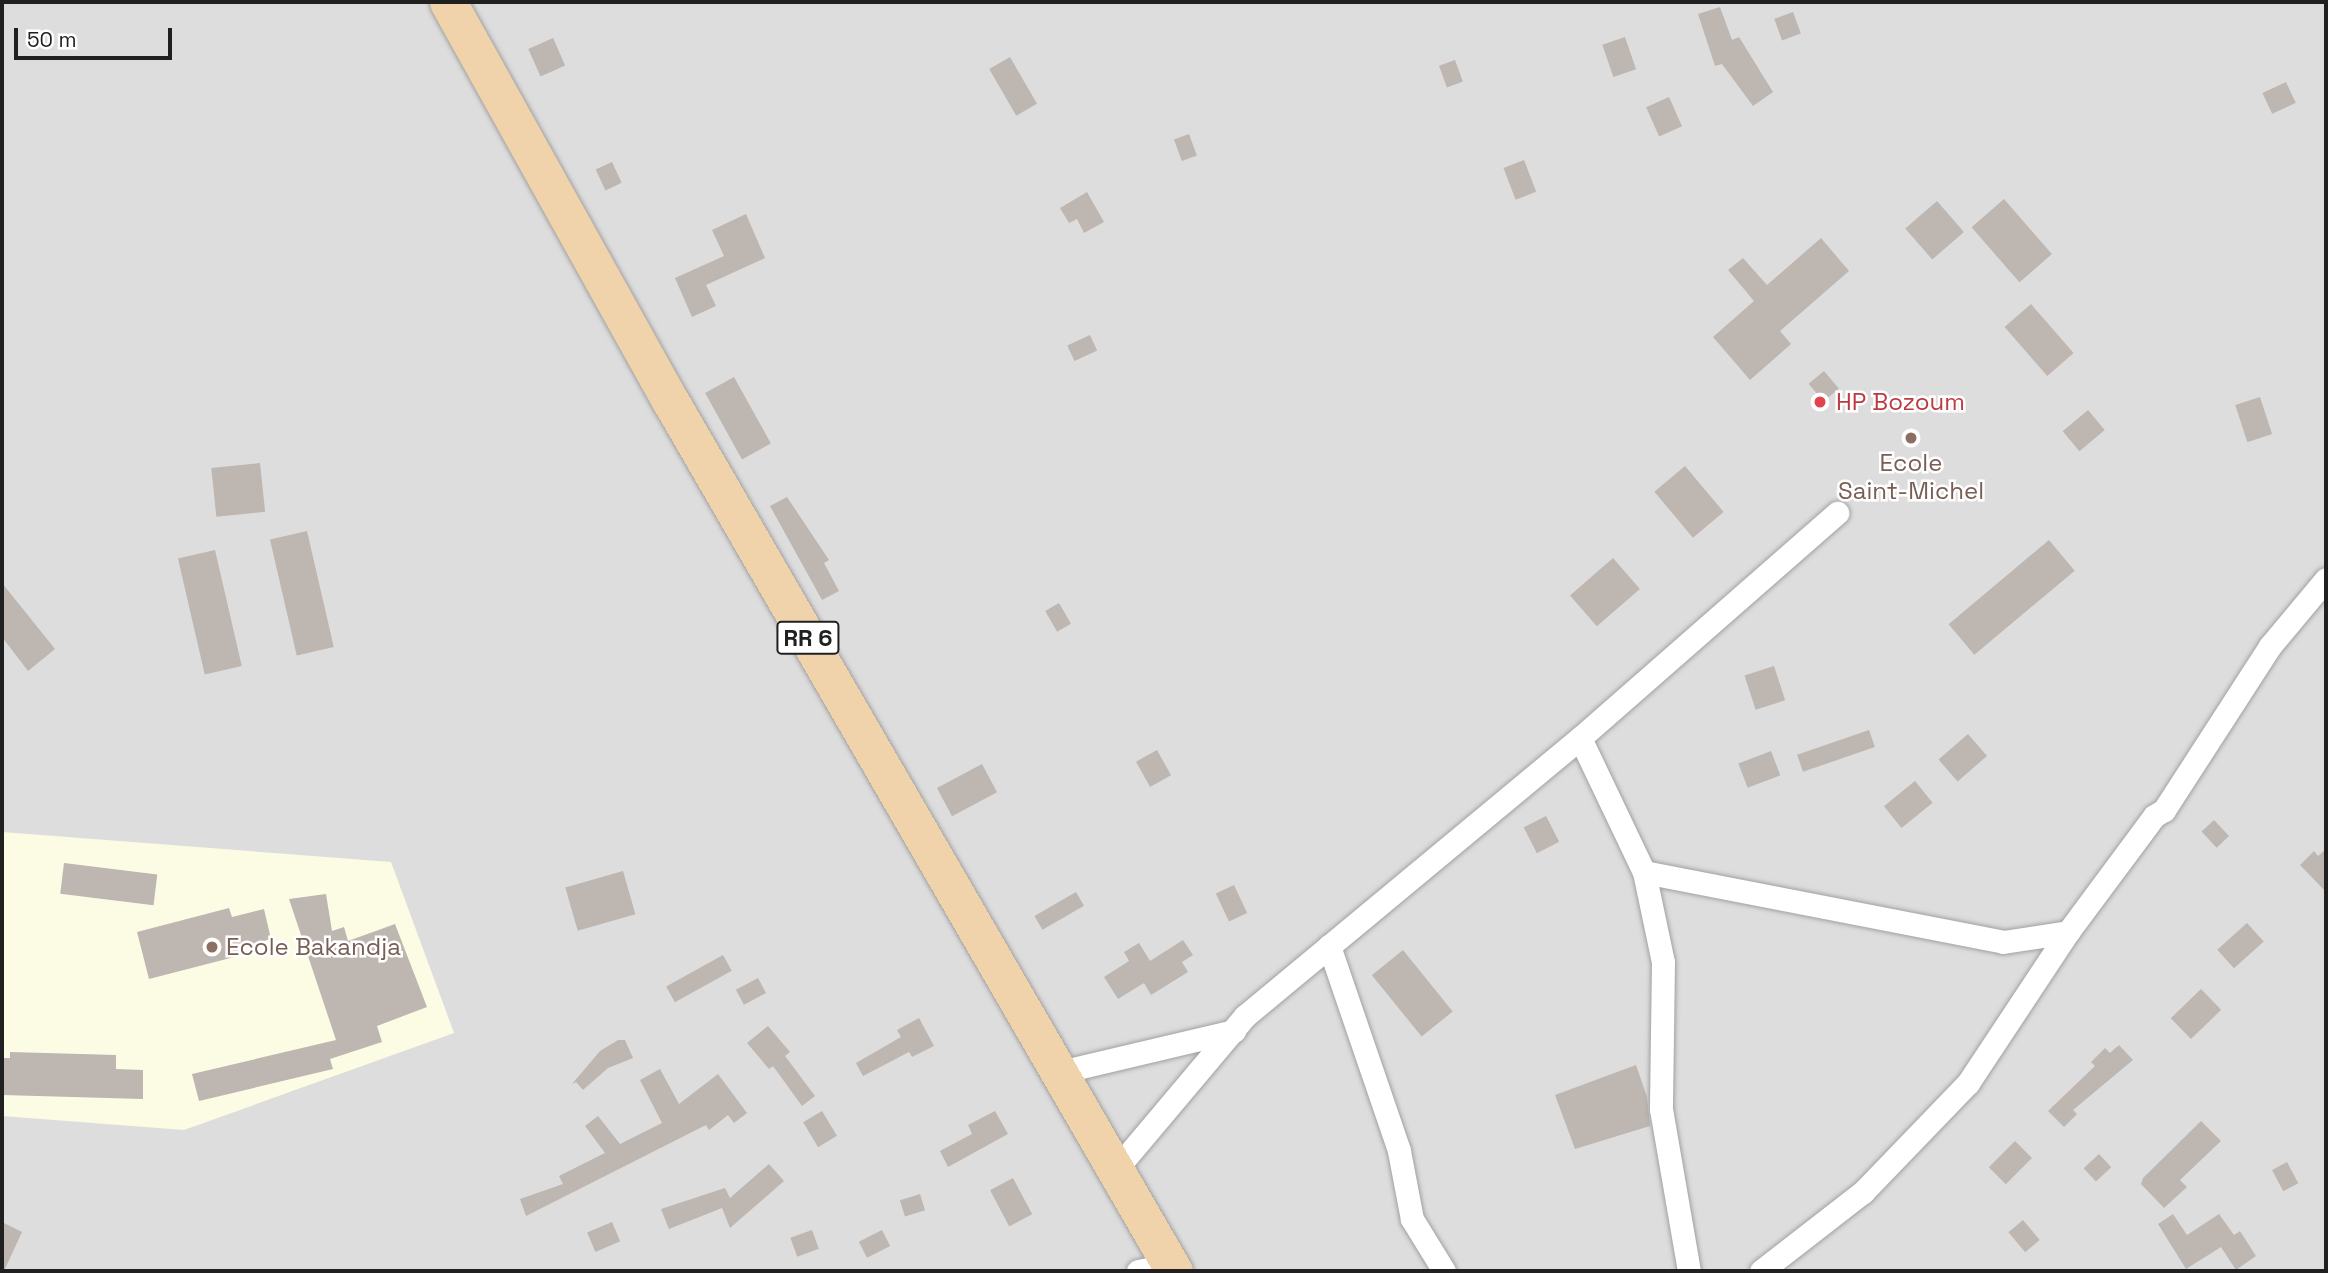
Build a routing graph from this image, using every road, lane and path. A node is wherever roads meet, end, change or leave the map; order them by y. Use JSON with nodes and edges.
{"nodes":[{"id":1,"x":448,"y":2,"type":"edge"},
{"id":2,"x":1838,"y":513,"type":"dead end"},
{"id":3,"x":2326,"y":579,"type":"edge"},
{"id":4,"x":1580,"y":738,"type":"junction"},
{"id":5,"x":1644,"y":872,"type":"junction"},
{"id":6,"x":2068,"y":932,"type":"junction"},
{"id":7,"x":1329,"y":946,"type":"junction"},
{"id":8,"x":1234,"y":1031,"type":"junction"},
{"id":9,"x":1060,"y":1072,"type":"junction"},
{"id":10,"x":1117,"y":1168,"type":"junction"},
{"id":11,"x":1161,"y":1269,"type":"edge"},
{"id":12,"x":1444,"y":1271,"type":"edge"},
{"id":13,"x":1689,"y":1271,"type":"edge"},
{"id":14,"x":1761,"y":1271,"type":"edge"}],
"edges":[{"from":1,"to":9,"type":"main road","number":"RR 6"},
{"from":2,"to":4,"type":"street"},
{"from":3,"to":6,"type":"street"},
{"from":4,"to":5,"type":"street"},
{"from":4,"to":7,"type":"street"},
{"from":5,"to":6,"type":"street"},
{"from":5,"to":13,"type":"street"},
{"from":6,"to":14,"type":"street"},
{"from":7,"to":8,"type":"street"},
{"from":7,"to":12,"type":"street"},
{"from":8,"to":9,"type":"street"},
{"from":8,"to":10,"type":"street"},
{"from":9,"to":10,"type":"main road","number":"RR 6"},
{"from":10,"to":11,"type":"main road","number":"RR 6"}]}
